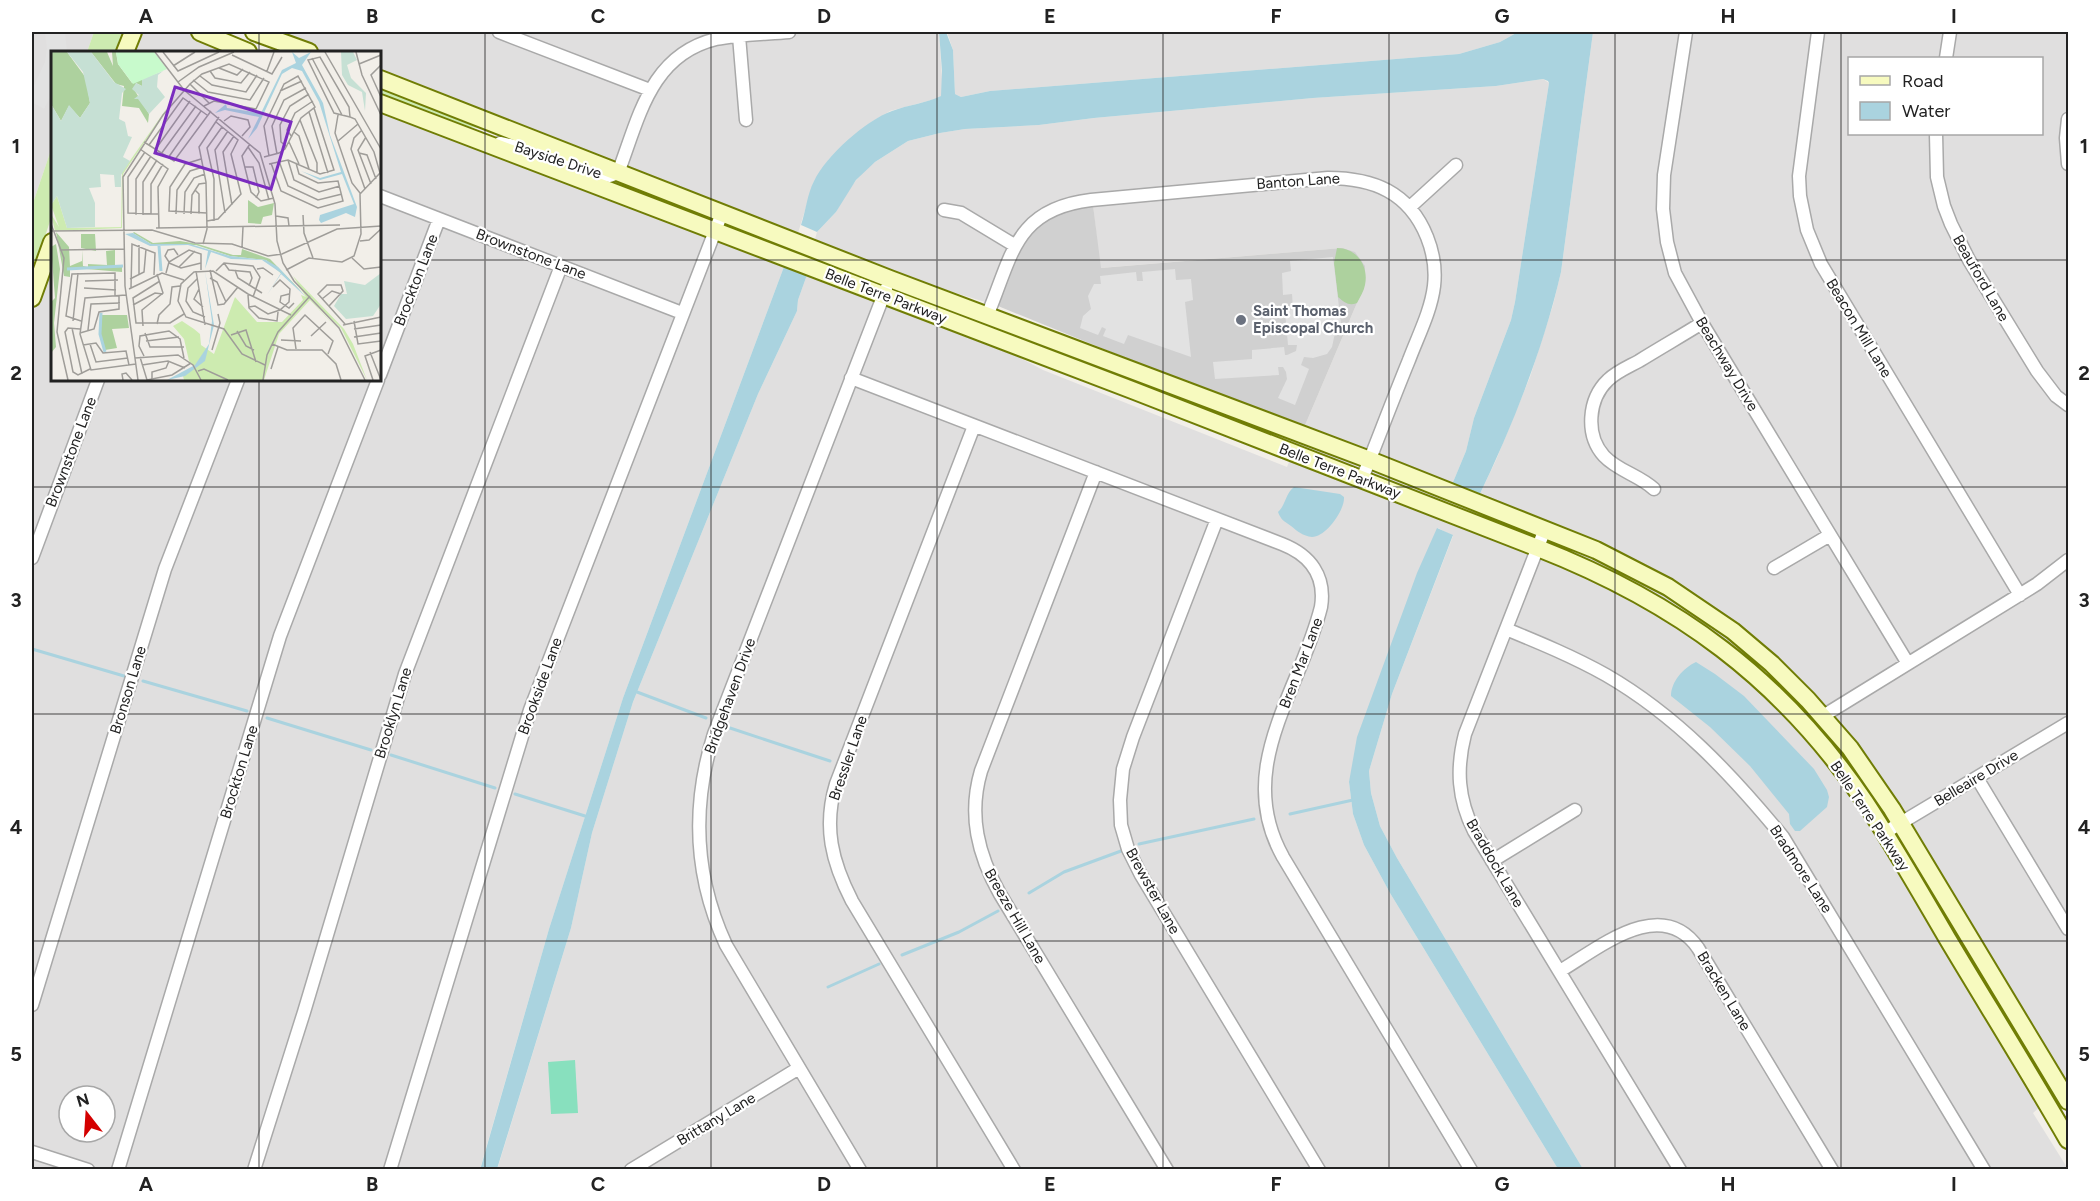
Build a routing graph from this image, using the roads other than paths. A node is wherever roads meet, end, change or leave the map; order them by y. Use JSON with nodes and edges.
{"nodes":[{"id":1,"x":133,"y":32,"type":"edge"},
{"id":2,"x":200,"y":32,"type":"edge"},
{"id":3,"x":254,"y":32,"type":"edge"},
{"id":4,"x":499,"y":32,"type":"edge"},
{"id":5,"x":789,"y":32,"type":"edge"},
{"id":6,"x":1686,"y":32,"type":"edge"},
{"id":7,"x":1818,"y":32,"type":"edge"},
{"id":8,"x":1950,"y":32,"type":"edge"},
{"id":9,"x":739,"y":36,"type":"junction"},
{"id":10,"x":125,"y":51,"type":"edge"},
{"id":11,"x":246,"y":51,"type":"edge"},
{"id":12,"x":306,"y":51,"type":"edge"},
{"id":13,"x":1946,"y":57,"type":"edge"},
{"id":14,"x":381,"y":79,"type":"edge"},
{"id":15,"x":650,"y":90,"type":"junction"},
{"id":16,"x":381,"y":103,"type":"edge"},
{"id":17,"x":2068,"y":119,"type":"edge"},
{"id":18,"x":746,"y":120,"type":"dead end"},
{"id":19,"x":1936,"y":135,"type":"edge"},
{"id":20,"x":481,"y":141,"type":"junction"},
{"id":21,"x":2068,"y":164,"type":"edge"},
{"id":22,"x":1456,"y":165,"type":"dead end"},
{"id":23,"x":618,"y":173,"type":"junction"},
{"id":24,"x":381,"y":196,"type":"edge"},
{"id":25,"x":1410,"y":207,"type":"junction"},
{"id":26,"x":944,"y":210,"type":"dead end"},
{"id":27,"x":722,"y":213,"type":"junction"},
{"id":28,"x":440,"y":219,"type":"junction"},
{"id":29,"x":715,"y":232,"type":"junction"},
{"id":30,"x":51,"y":245,"type":"edge"},
{"id":31,"x":1014,"y":245,"type":"junction"},
{"id":32,"x":561,"y":266,"type":"junction"},
{"id":33,"x":890,"y":279,"type":"junction"},
{"id":34,"x":884,"y":295,"type":"junction"},
{"id":35,"x":32,"y":298,"type":"edge"},
{"id":36,"x":682,"y":313,"type":"junction"},
{"id":37,"x":987,"y":316,"type":"junction"},
{"id":38,"x":1702,"y":323,"type":"junction"},
{"id":39,"x":381,"y":372,"type":"edge"},
{"id":40,"x":1139,"y":372,"type":"junction"},
{"id":41,"x":851,"y":378,"type":"junction"},
{"id":42,"x":99,"y":381,"type":"edge"},
{"id":43,"x":238,"y":381,"type":"edge"},
{"id":44,"x":378,"y":381,"type":"edge"},
{"id":45,"x":1132,"y":390,"type":"junction"},
{"id":46,"x":2068,"y":405,"type":"edge"},
{"id":47,"x":974,"y":426,"type":"junction"},
{"id":48,"x":1370,"y":460,"type":"junction"},
{"id":49,"x":1096,"y":472,"type":"junction"},
{"id":50,"x":1362,"y":479,"type":"junction"},
{"id":51,"x":1654,"y":489,"type":"dead end"},
{"id":52,"x":1217,"y":519,"type":"junction"},
{"id":53,"x":1545,"y":529,"type":"junction"},
{"id":54,"x":1830,"y":535,"type":"junction"},
{"id":55,"x":1538,"y":548,"type":"junction"},
{"id":56,"x":32,"y":558,"type":"edge"},
{"id":57,"x":2068,"y":560,"type":"edge"},
{"id":58,"x":1774,"y":568,"type":"dead end"},
{"id":59,"x":2020,"y":595,"type":"junction"},
{"id":60,"x":1506,"y":629,"type":"junction"},
{"id":61,"x":1907,"y":662,"type":"junction"},
{"id":62,"x":1823,"y":716,"type":"junction"},
{"id":63,"x":2068,"y":723,"type":"edge"},
{"id":64,"x":1977,"y":778,"type":"junction"},
{"id":65,"x":1575,"y":810,"type":"dead end"},
{"id":66,"x":1900,"y":823,"type":"junction"},
{"id":67,"x":1884,"y":833,"type":"junction"},
{"id":68,"x":1492,"y":861,"type":"junction"},
{"id":69,"x":2068,"y":929,"type":"edge"},
{"id":70,"x":1560,"y":971,"type":"junction"},
{"id":71,"x":32,"y":1005,"type":"edge"},
{"id":72,"x":800,"y":1068,"type":"junction"},
{"id":73,"x":2068,"y":1101,"type":"edge"},
{"id":74,"x":2068,"y":1140,"type":"edge"},
{"id":75,"x":32,"y":1152,"type":"edge"},
{"id":76,"x":88,"y":1170,"type":"edge"},
{"id":77,"x":118,"y":1170,"type":"edge"},
{"id":78,"x":254,"y":1170,"type":"edge"},
{"id":79,"x":390,"y":1170,"type":"edge"},
{"id":80,"x":631,"y":1170,"type":"edge"},
{"id":81,"x":860,"y":1170,"type":"edge"},
{"id":82,"x":1014,"y":1170,"type":"edge"},
{"id":83,"x":1167,"y":1170,"type":"edge"},
{"id":84,"x":1319,"y":1170,"type":"edge"},
{"id":85,"x":1471,"y":1170,"type":"edge"},
{"id":86,"x":1680,"y":1170,"type":"edge"},
{"id":87,"x":1832,"y":1170,"type":"edge"},
{"id":88,"x":1984,"y":1170,"type":"edge"}],
"edges":[{"from":1,"to":10,"type":"main road"},
{"from":2,"to":11,"type":"main road"},
{"from":3,"to":12,"type":"main road"},
{"from":4,"to":15,"type":"street"},
{"from":5,"to":9,"type":"street","name":"Bayside Drive"},
{"from":6,"to":38,"type":"street","name":"Beachway Drive"},
{"from":7,"to":59,"type":"street","name":"Beacon Mill Lane"},
{"from":8,"to":13,"type":"street"},
{"from":9,"to":15,"type":"street","name":"Bayside Drive"},
{"from":9,"to":18,"type":"street"},
{"from":14,"to":23,"type":"main road","name":"Belle Terre Parkway"},
{"from":15,"to":23,"type":"street","name":"Bayside Drive"},
{"from":16,"to":20,"type":"main road","name":"Belle Terre Parkway"},
{"from":17,"to":21,"type":"street"},
{"from":19,"to":46,"type":"street","name":"Beauford Lane"},
{"from":20,"to":23,"type":"street","name":"Bayside Drive"},
{"from":20,"to":29,"type":"main road","name":"Belle Terre Parkway"},
{"from":22,"to":25,"type":"street"},
{"from":23,"to":27,"type":"main road","name":"Belle Terre Parkway"},
{"from":24,"to":28,"type":"street","name":"Brownstone Lane"},
{"from":25,"to":31,"type":"street","name":"Banton Lane"},
{"from":25,"to":48,"type":"street","name":"Banton Lane"},
{"from":26,"to":31,"type":"street"},
{"from":27,"to":29,"type":"street","name":"Brookside Lane"},
{"from":27,"to":33,"type":"main road","name":"Belle Terre Parkway"},
{"from":28,"to":32,"type":"street","name":"Brownstone Lane"},
{"from":28,"to":39,"type":"street","name":"Brockton Lane"},
{"from":29,"to":34,"type":"main road","name":"Belle Terre Parkway"},
{"from":29,"to":36,"type":"street","name":"Brookside Lane"},
{"from":30,"to":35,"type":"main road"},
{"from":31,"to":37,"type":"street","name":"Banton Lane"},
{"from":32,"to":36,"type":"street","name":"Brownstone Lane"},
{"from":32,"to":78,"type":"street","name":"Brooklyn Lane"},
{"from":33,"to":34,"type":"street","name":"Bridgehaven Drive"},
{"from":33,"to":37,"type":"main road","name":"Belle Terre Parkway"},
{"from":34,"to":41,"type":"street","name":"Bridgehaven Drive"},
{"from":34,"to":45,"type":"main road","name":"Belle Terre Parkway"},
{"from":36,"to":79,"type":"street","name":"Brookside Lane"},
{"from":37,"to":40,"type":"main road","name":"Belle Terre Parkway"},
{"from":38,"to":51,"type":"street"},
{"from":38,"to":54,"type":"street","name":"Beachway Drive"},
{"from":40,"to":45,"type":"main road"},
{"from":40,"to":48,"type":"main road","name":"Belle Terre Parkway"},
{"from":41,"to":47,"type":"street","name":"Bren Mar Lane"},
{"from":41,"to":72,"type":"street","name":"Bridgehaven Drive"},
{"from":42,"to":56,"type":"street","name":"Brownstone Lane"},
{"from":43,"to":71,"type":"street","name":"Bronson Lane"},
{"from":44,"to":77,"type":"street","name":"Brockton Lane"},
{"from":45,"to":50,"type":"main road","name":"Belle Terre Parkway"},
{"from":47,"to":49,"type":"street","name":"Bren Mar Lane"},
{"from":47,"to":82,"type":"street","name":"Bressler Lane"},
{"from":48,"to":50,"type":"street","name":"Banton Lane"},
{"from":48,"to":53,"type":"main road","name":"Belle Terre Parkway"},
{"from":49,"to":52,"type":"street","name":"Bren Mar Lane"},
{"from":49,"to":83,"type":"street","name":"Breeze Hill Lane"},
{"from":50,"to":55,"type":"main road","name":"Belle Terre Parkway"},
{"from":52,"to":84,"type":"street","name":"Brewster Lane"},
{"from":52,"to":85,"type":"street","name":"Bren Mar Lane"},
{"from":53,"to":55,"type":"street","name":"Braddock Lane"},
{"from":53,"to":62,"type":"main road","name":"Belle Terre Parkway"},
{"from":54,"to":58,"type":"street"},
{"from":54,"to":61,"type":"street","name":"Beachway Drive"},
{"from":55,"to":60,"type":"street","name":"Braddock Lane"},
{"from":55,"to":67,"type":"main road","name":"Belle Terre Parkway"},
{"from":57,"to":59,"type":"street"},
{"from":59,"to":61,"type":"street"},
{"from":60,"to":68,"type":"street","name":"Braddock Lane"},
{"from":60,"to":88,"type":"street","name":"Bradmore Lane"},
{"from":61,"to":62,"type":"street"},
{"from":62,"to":66,"type":"main road","name":"Belle Terre Parkway"},
{"from":63,"to":64,"type":"street","name":"Belleaire Drive"},
{"from":64,"to":66,"type":"street","name":"Belleaire Drive"},
{"from":64,"to":69,"type":"street"},
{"from":65,"to":68,"type":"street"},
{"from":66,"to":67,"type":"street","name":"Belleaire Drive"},
{"from":66,"to":73,"type":"main road","name":"Belle Terre Parkway"},
{"from":67,"to":74,"type":"main road","name":"Belle Terre Parkway"},
{"from":68,"to":70,"type":"street","name":"Braddock Lane"},
{"from":70,"to":86,"type":"street","name":"Braddock Lane"},
{"from":70,"to":87,"type":"street","name":"Bracken Lane"},
{"from":72,"to":80,"type":"street","name":"Brittany Lane"},
{"from":72,"to":81,"type":"street","name":"Bridgehaven Drive"},
{"from":75,"to":76,"type":"street"}]}
